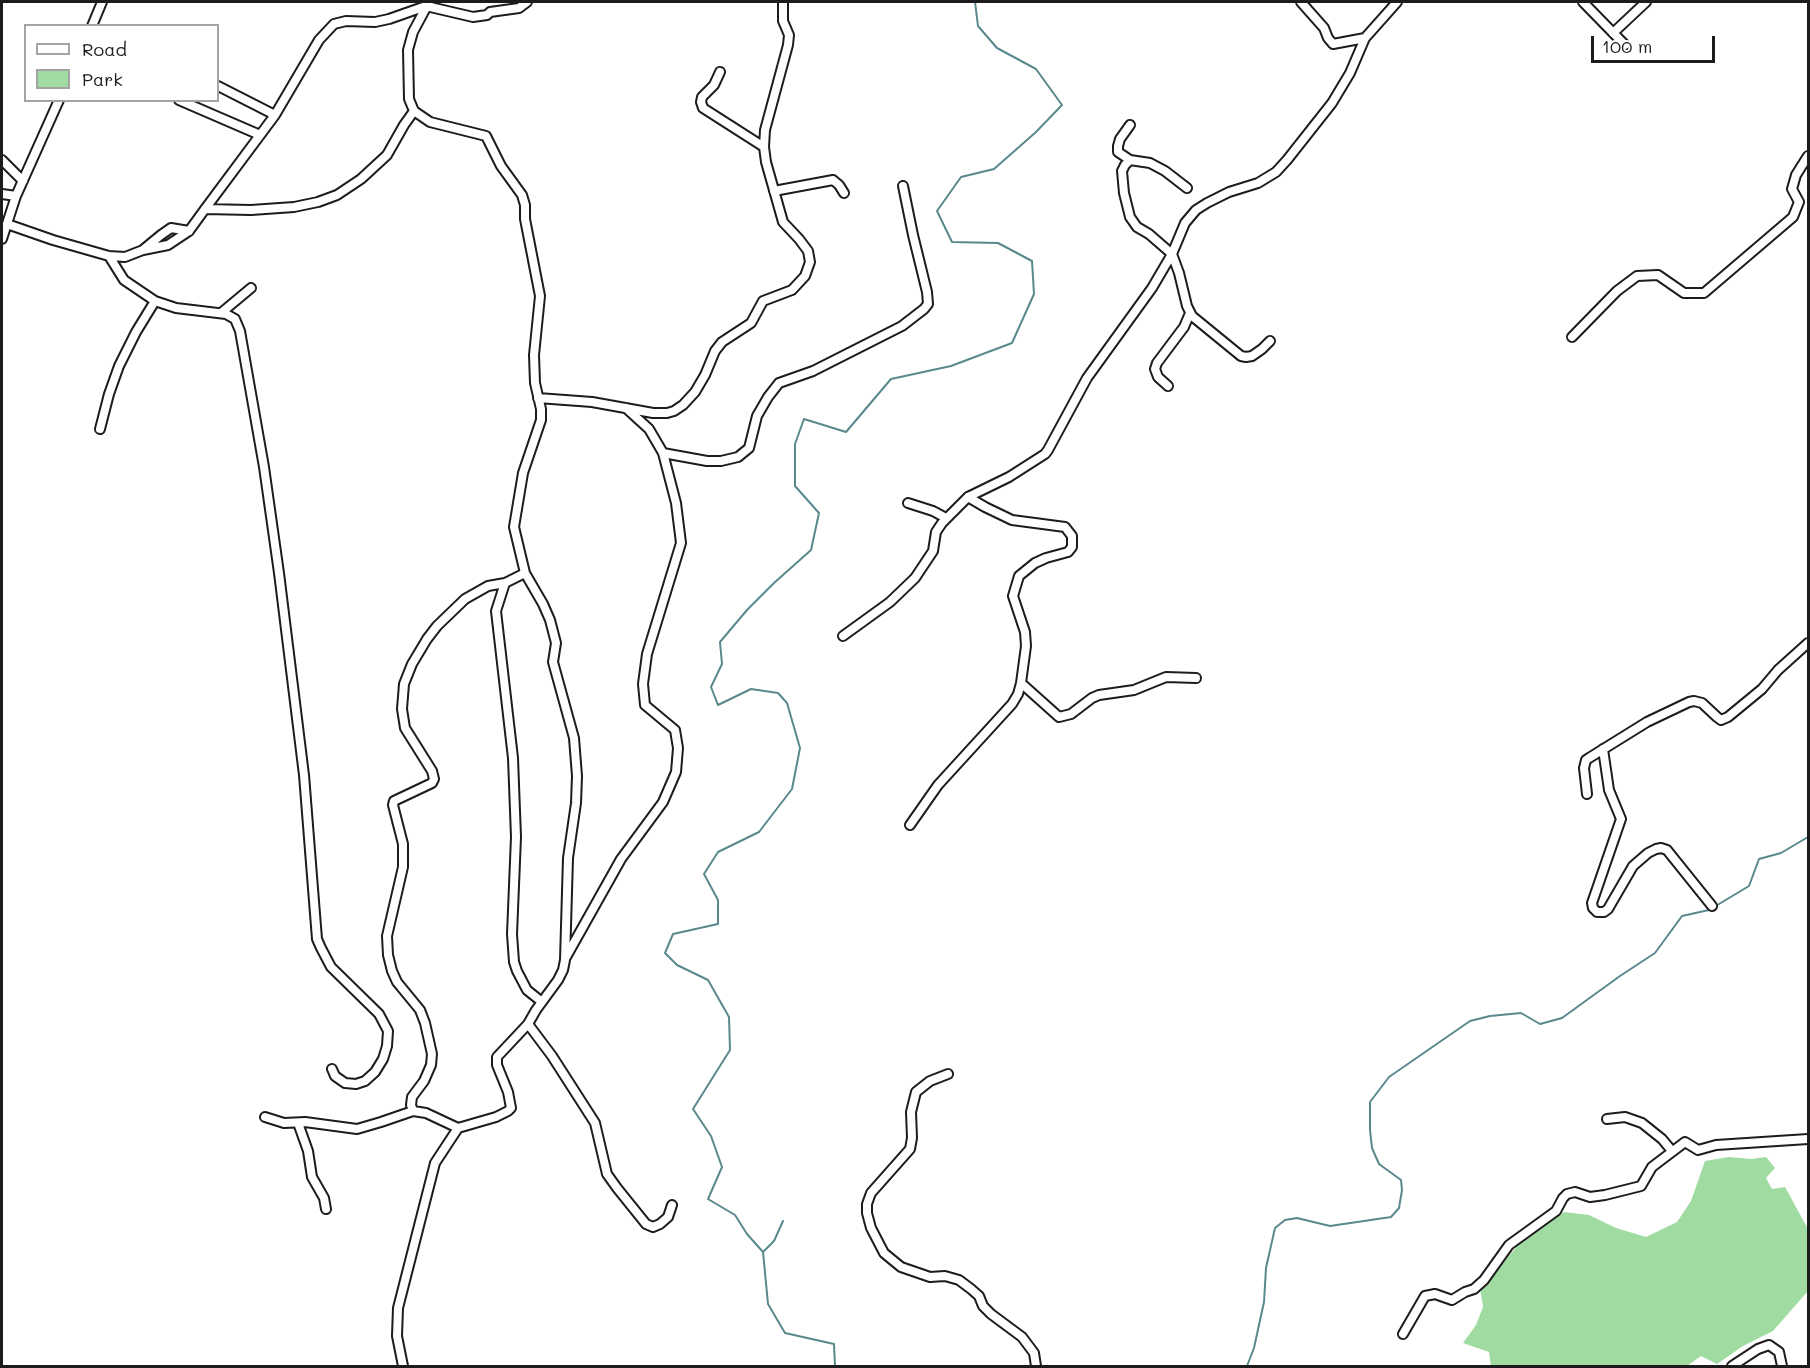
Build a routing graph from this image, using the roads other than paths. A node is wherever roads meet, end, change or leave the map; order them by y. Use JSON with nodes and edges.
{"nodes":[{"id":1,"x":102,"y":2,"type":"edge"},
{"id":2,"x":527,"y":2,"type":"edge"},
{"id":3,"x":783,"y":2,"type":"edge"},
{"id":4,"x":1301,"y":2,"type":"edge"},
{"id":5,"x":1397,"y":2,"type":"edge"},
{"id":6,"x":1583,"y":2,"type":"edge"},
{"id":7,"x":1646,"y":2,"type":"edge"},
{"id":8,"x":428,"y":4,"type":"edge"},
{"id":9,"x":93,"y":24,"type":"edge"},
{"id":10,"x":1613,"y":33,"type":"junction"},
{"id":11,"x":1365,"y":38,"type":"junction"},
{"id":12,"x":1625,"y":45,"type":"dead end"},
{"id":13,"x":720,"y":72,"type":"dead end"},
{"id":14,"x":219,"y":87,"type":"edge"},
{"id":15,"x":58,"y":102,"type":"edge"},
{"id":16,"x":183,"y":102,"type":"edge"},
{"id":17,"x":414,"y":111,"type":"junction"},
{"id":18,"x":275,"y":115,"type":"junction"},
{"id":19,"x":1130,"y":125,"type":"dead end"},
{"id":20,"x":260,"y":135,"type":"junction"},
{"id":21,"x":764,"y":147,"type":"junction"},
{"id":22,"x":1809,"y":156,"type":"edge"},
{"id":23,"x":2,"y":160,"type":"edge"},
{"id":24,"x":1130,"y":160,"type":"junction"},
{"id":25,"x":23,"y":181,"type":"junction"},
{"id":26,"x":903,"y":186,"type":"dead end"},
{"id":27,"x":1187,"y":188,"type":"dead end"},
{"id":28,"x":774,"y":191,"type":"junction"},
{"id":29,"x":844,"y":193,"type":"dead end"},
{"id":30,"x":2,"y":195,"type":"edge"},
{"id":31,"x":16,"y":196,"type":"junction"},
{"id":32,"x":206,"y":209,"type":"junction"},
{"id":33,"x":6,"y":224,"type":"junction"},
{"id":34,"x":189,"y":231,"type":"junction"},
{"id":35,"x":2,"y":239,"type":"edge"},
{"id":36,"x":143,"y":250,"type":"junction"},
{"id":37,"x":1172,"y":254,"type":"junction"},
{"id":38,"x":109,"y":256,"type":"junction"},
{"id":39,"x":251,"y":288,"type":"dead end"},
{"id":40,"x":155,"y":301,"type":"junction"},
{"id":41,"x":221,"y":313,"type":"junction"},
{"id":42,"x":1190,"y":313,"type":"junction"},
{"id":43,"x":1572,"y":337,"type":"dead end"},
{"id":44,"x":1270,"y":341,"type":"dead end"},
{"id":45,"x":1168,"y":386,"type":"dead end"},
{"id":46,"x":538,"y":398,"type":"junction"},
{"id":47,"x":625,"y":407,"type":"junction"},
{"id":48,"x":100,"y":429,"type":"dead end"},
{"id":49,"x":663,"y":453,"type":"junction"},
{"id":50,"x":968,"y":497,"type":"junction"},
{"id":51,"x":908,"y":503,"type":"dead end"},
{"id":52,"x":946,"y":518,"type":"junction"},
{"id":53,"x":525,"y":573,"type":"junction"},
{"id":54,"x":505,"y":583,"type":"junction"},
{"id":55,"x":843,"y":636,"type":"dead end"},
{"id":56,"x":1809,"y":643,"type":"edge"},
{"id":57,"x":1196,"y":678,"type":"dead end"},
{"id":58,"x":1021,"y":683,"type":"junction"},
{"id":59,"x":1603,"y":749,"type":"junction"},
{"id":60,"x":1587,"y":794,"type":"dead end"},
{"id":61,"x":910,"y":825,"type":"dead end"},
{"id":62,"x":1712,"y":906,"type":"dead end"},
{"id":63,"x":565,"y":960,"type":"junction"},
{"id":64,"x":542,"y":1002,"type":"junction"},
{"id":65,"x":528,"y":1024,"type":"junction"},
{"id":66,"x":332,"y":1069,"type":"dead end"},
{"id":67,"x":948,"y":1074,"type":"dead end"},
{"id":68,"x":413,"y":1111,"type":"junction"},
{"id":69,"x":265,"y":1117,"type":"dead end"},
{"id":70,"x":1607,"y":1119,"type":"dead end"},
{"id":71,"x":298,"y":1123,"type":"junction"},
{"id":72,"x":458,"y":1128,"type":"junction"},
{"id":73,"x":1809,"y":1139,"type":"edge"},
{"id":74,"x":1672,"y":1151,"type":"junction"},
{"id":75,"x":672,"y":1205,"type":"dead end"},
{"id":76,"x":326,"y":1209,"type":"dead end"},
{"id":77,"x":1403,"y":1334,"type":"dead end"},
{"id":78,"x":404,"y":1366,"type":"edge"},
{"id":79,"x":1036,"y":1366,"type":"edge"},
{"id":80,"x":1732,"y":1366,"type":"edge"},
{"id":81,"x":1782,"y":1366,"type":"edge"}],
"edges":[{"from":1,"to":9,"type":"street"},
{"from":2,"to":8,"type":"street"},
{"from":3,"to":21,"type":"street"},
{"from":4,"to":11,"type":"street"},
{"from":5,"to":11,"type":"street"},
{"from":6,"to":10,"type":"street"},
{"from":7,"to":10,"type":"street"},
{"from":8,"to":17,"type":"street"},
{"from":8,"to":18,"type":"street"},
{"from":10,"to":12,"type":"street"},
{"from":11,"to":37,"type":"street"},
{"from":13,"to":21,"type":"street"},
{"from":14,"to":18,"type":"street"},
{"from":15,"to":25,"type":"street"},
{"from":16,"to":20,"type":"street"},
{"from":17,"to":32,"type":"street"},
{"from":17,"to":46,"type":"street"},
{"from":18,"to":20,"type":"street"},
{"from":19,"to":24,"type":"street"},
{"from":20,"to":32,"type":"street"},
{"from":21,"to":28,"type":"street"},
{"from":22,"to":43,"type":"street"},
{"from":23,"to":25,"type":"street"},
{"from":24,"to":27,"type":"street"},
{"from":24,"to":37,"type":"street"},
{"from":25,"to":31,"type":"street"},
{"from":26,"to":49,"type":"street"},
{"from":28,"to":29,"type":"street"},
{"from":28,"to":47,"type":"street"},
{"from":30,"to":31,"type":"street"},
{"from":31,"to":33,"type":"street"},
{"from":32,"to":34,"type":"street"},
{"from":33,"to":35,"type":"street"},
{"from":33,"to":38,"type":"street"},
{"from":34,"to":36,"type":"street"},
{"from":34,"to":36,"type":"street"},
{"from":36,"to":38,"type":"street"},
{"from":37,"to":42,"type":"street"},
{"from":37,"to":50,"type":"street"},
{"from":38,"to":40,"type":"street"},
{"from":39,"to":41,"type":"street"},
{"from":40,"to":41,"type":"street"},
{"from":40,"to":48,"type":"street"},
{"from":41,"to":66,"type":"street"},
{"from":42,"to":44,"type":"street"},
{"from":42,"to":45,"type":"street"},
{"from":46,"to":47,"type":"street"},
{"from":46,"to":53,"type":"street"},
{"from":47,"to":49,"type":"street"},
{"from":49,"to":63,"type":"street"},
{"from":50,"to":52,"type":"street"},
{"from":50,"to":58,"type":"street"},
{"from":51,"to":52,"type":"street"},
{"from":52,"to":55,"type":"street"},
{"from":53,"to":54,"type":"street"},
{"from":53,"to":63,"type":"street"},
{"from":54,"to":64,"type":"street"},
{"from":54,"to":68,"type":"street"},
{"from":56,"to":59,"type":"street"},
{"from":57,"to":58,"type":"street"},
{"from":58,"to":61,"type":"street"},
{"from":59,"to":60,"type":"street"},
{"from":59,"to":62,"type":"street"},
{"from":63,"to":64,"type":"street"},
{"from":64,"to":65,"type":"street"},
{"from":65,"to":72,"type":"street"},
{"from":65,"to":75,"type":"street"},
{"from":67,"to":79,"type":"street"},
{"from":68,"to":71,"type":"street"},
{"from":68,"to":72,"type":"street"},
{"from":69,"to":71,"type":"street"},
{"from":70,"to":74,"type":"street"},
{"from":71,"to":76,"type":"street"},
{"from":72,"to":78,"type":"street"},
{"from":73,"to":74,"type":"street"},
{"from":74,"to":77,"type":"street"},
{"from":80,"to":81,"type":"street"}]}
